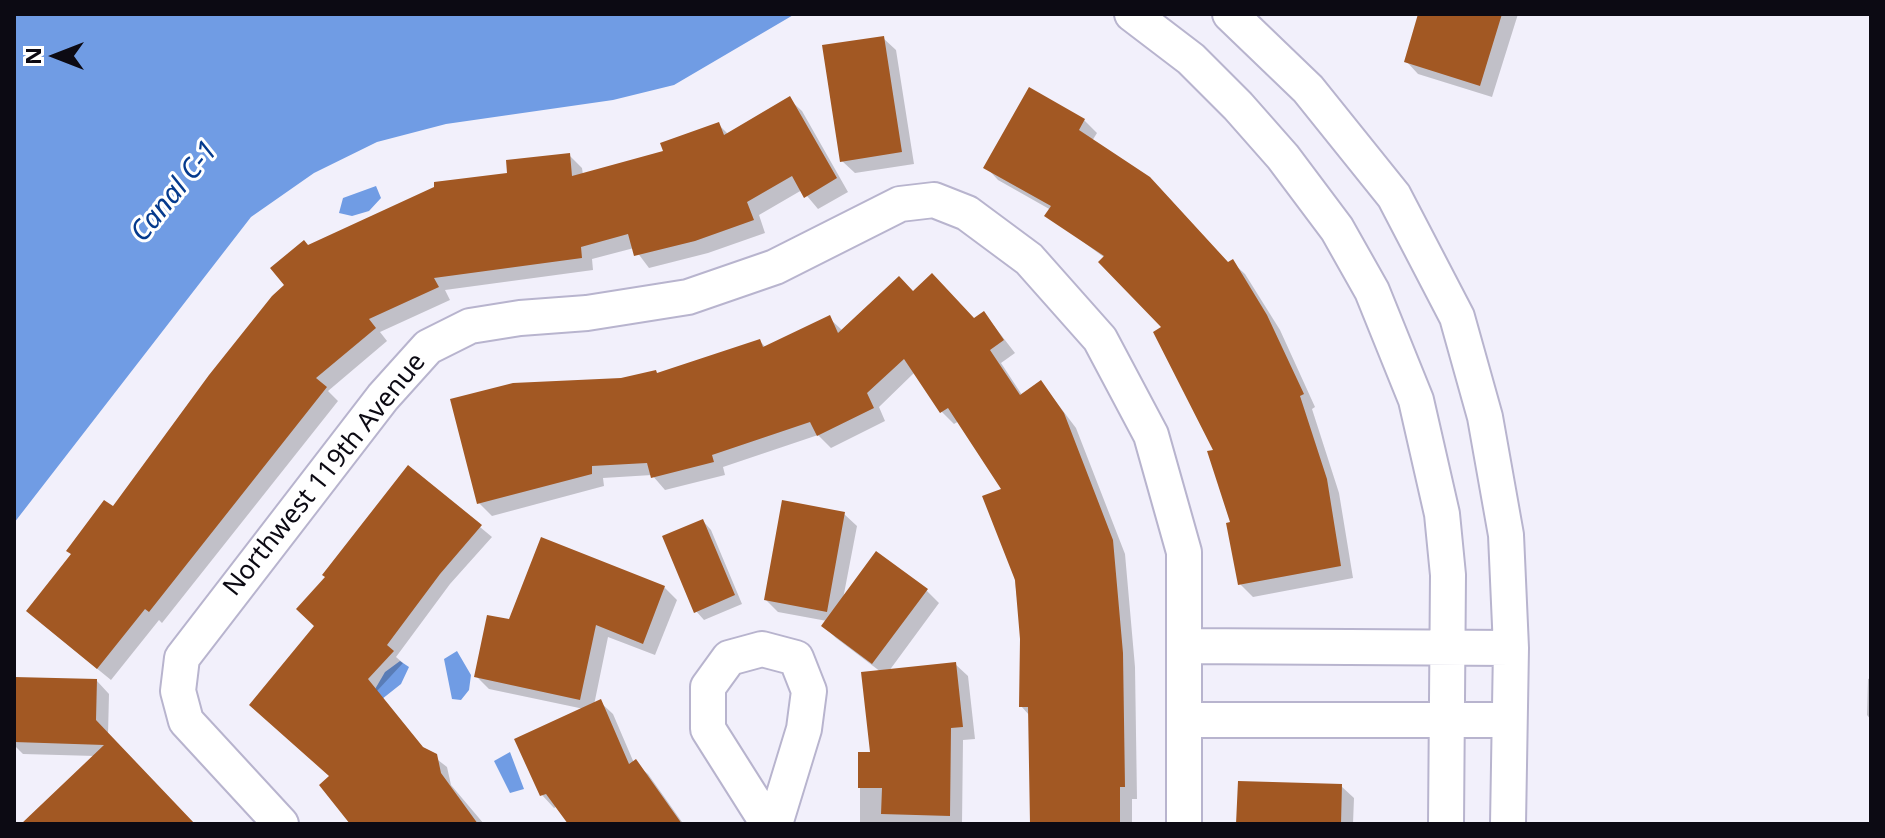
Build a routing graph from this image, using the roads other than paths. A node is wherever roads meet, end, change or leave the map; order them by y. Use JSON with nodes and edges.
{"nodes":[{"id":1,"x":1132,"y":14,"type":"edge"},
{"id":2,"x":1230,"y":14,"type":"edge"},
{"id":3,"x":1186,"y":646,"type":"junction"},
{"id":4,"x":1448,"y":648,"type":"junction"},
{"id":5,"x":1511,"y":648,"type":"junction"},
{"id":6,"x":1184,"y":720,"type":"junction"},
{"id":7,"x":1448,"y":720,"type":"junction"},
{"id":8,"x":1509,"y":720,"type":"junction"},
{"id":9,"x":281,"y":824,"type":"edge"},
{"id":10,"x":768,"y":824,"type":"edge"},
{"id":11,"x":775,"y":824,"type":"edge"},
{"id":12,"x":1184,"y":824,"type":"edge"},
{"id":13,"x":1446,"y":824,"type":"edge"},
{"id":14,"x":1508,"y":824,"type":"edge"}],
"edges":[{"from":1,"to":4,"type":"street"},
{"from":2,"to":5,"type":"street"},
{"from":3,"to":4,"type":"street"},
{"from":3,"to":6,"type":"street"},
{"from":3,"to":9,"type":"street","name":"Northwest 119th Avenue"},
{"from":4,"to":5,"type":"street"},
{"from":4,"to":7,"type":"street"},
{"from":5,"to":8,"type":"street"},
{"from":6,"to":7,"type":"street"},
{"from":6,"to":12,"type":"street"},
{"from":7,"to":8,"type":"street"},
{"from":7,"to":13,"type":"street"},
{"from":8,"to":14,"type":"street"},
{"from":10,"to":11,"type":"street"}]}
